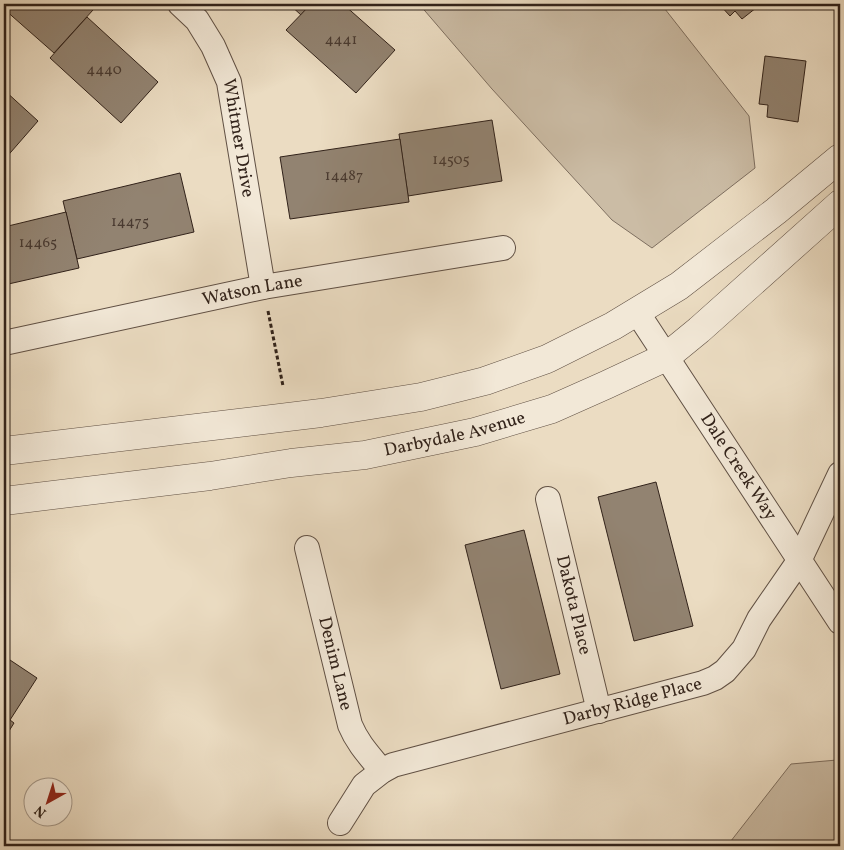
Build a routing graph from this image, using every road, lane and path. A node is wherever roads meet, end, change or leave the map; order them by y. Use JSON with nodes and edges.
{"nodes":[{"id":1,"x":180,"y":4,"type":"edge"},
{"id":2,"x":840,"y":158,"type":"edge"},
{"id":3,"x":840,"y":204,"type":"edge"},
{"id":4,"x":503,"y":248,"type":"dead end"},
{"id":5,"x":263,"y":287,"type":"junction"},
{"id":6,"x":636,"y":312,"type":"junction"},
{"id":7,"x":271,"y":328,"type":"dead end"},
{"id":8,"x":4,"y":343,"type":"edge"},
{"id":9,"x":666,"y":356,"type":"junction"},
{"id":10,"x":283,"y":386,"type":"dead end"},
{"id":11,"x":4,"y":451,"type":"edge"},
{"id":12,"x":840,"y":474,"type":"edge"},
{"id":13,"x":548,"y":499,"type":"dead end"},
{"id":14,"x":4,"y":501,"type":"edge"},
{"id":15,"x":307,"y":548,"type":"dead end"},
{"id":16,"x":799,"y":560,"type":"junction"},
{"id":17,"x":840,"y":622,"type":"edge"},
{"id":18,"x":599,"y":711,"type":"junction"},
{"id":19,"x":382,"y":770,"type":"junction"},
{"id":20,"x":340,"y":823,"type":"dead end"}],
"edges":[{"from":1,"to":5,"type":"street","name":"Whitmer Drive"},
{"from":2,"to":6,"type":"street"},
{"from":3,"to":9,"type":"street","name":"Darbydale Avenue"},
{"from":4,"to":5,"type":"street","name":"Watson Lane"},
{"from":5,"to":8,"type":"street","name":"Watson Lane"},
{"from":6,"to":9,"type":"street","name":"Dale Creek Way"},
{"from":6,"to":11,"type":"street"},
{"from":7,"to":10,"type":"path"},
{"from":9,"to":14,"type":"street","name":"Darbydale Avenue"},
{"from":9,"to":16,"type":"street","name":"Dale Creek Way"},
{"from":12,"to":16,"type":"street","name":"Darby Ridge Place"},
{"from":13,"to":18,"type":"street","name":"Dakota Place"},
{"from":15,"to":19,"type":"street","name":"Denim Lane"},
{"from":16,"to":17,"type":"street","name":"Dale Creek Way"},
{"from":16,"to":18,"type":"street","name":"Darby Ridge Place"},
{"from":18,"to":19,"type":"street","name":"Darby Ridge Place"},
{"from":19,"to":20,"type":"street","name":"Darby Ridge Place"}]}
